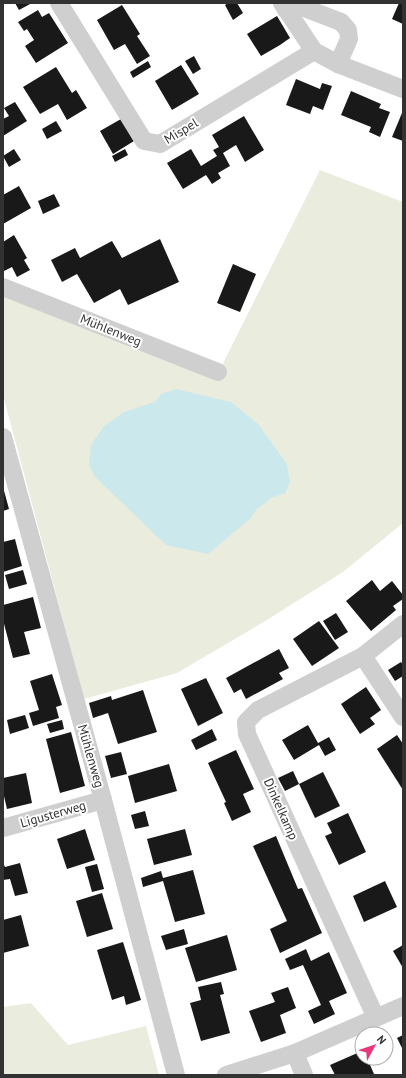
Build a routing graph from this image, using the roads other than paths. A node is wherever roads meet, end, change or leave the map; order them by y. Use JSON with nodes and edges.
{"nodes":[{"id":1,"x":59,"y":3,"type":"edge"},
{"id":2,"x":284,"y":7,"type":"edge"},
{"id":3,"x":314,"y":50,"type":"junction"},
{"id":4,"x":338,"y":64,"type":"junction"},
{"id":5,"x":403,"y":89,"type":"edge"},
{"id":6,"x":3,"y":287,"type":"edge"},
{"id":7,"x":218,"y":372,"type":"dead end"},
{"id":8,"x":3,"y":437,"type":"edge"},
{"id":9,"x":403,"y":624,"type":"edge"},
{"id":10,"x":363,"y":656,"type":"junction"},
{"id":11,"x":403,"y":717,"type":"edge"},
{"id":12,"x":103,"y":800,"type":"junction"},
{"id":13,"x":3,"y":828,"type":"edge"},
{"id":14,"x":403,"y":1006,"type":"edge"},
{"id":15,"x":376,"y":1018,"type":"junction"},
{"id":16,"x":296,"y":1053,"type":"junction"},
{"id":17,"x":176,"y":1075,"type":"edge"},
{"id":18,"x":226,"y":1075,"type":"edge"},
{"id":19,"x":304,"y":1075,"type":"edge"}],
"edges":[{"from":1,"to":3,"type":"street","name":"Mispel"},
{"from":2,"to":3,"type":"street"},
{"from":2,"to":4,"type":"street"},
{"from":3,"to":4,"type":"street"},
{"from":4,"to":5,"type":"street"},
{"from":6,"to":7,"type":"street","name":"Mühlenweg"},
{"from":8,"to":12,"type":"street","name":"Mühlenweg"},
{"from":9,"to":10,"type":"street","name":"Dinkelkamp"},
{"from":10,"to":11,"type":"street"},
{"from":10,"to":15,"type":"street","name":"Dinkelkamp"},
{"from":12,"to":13,"type":"street","name":"Ligusterweg"},
{"from":12,"to":17,"type":"street","name":"Mühlenweg"},
{"from":14,"to":15,"type":"street"},
{"from":15,"to":16,"type":"street"},
{"from":16,"to":18,"type":"street"},
{"from":16,"to":19,"type":"street"}]}
